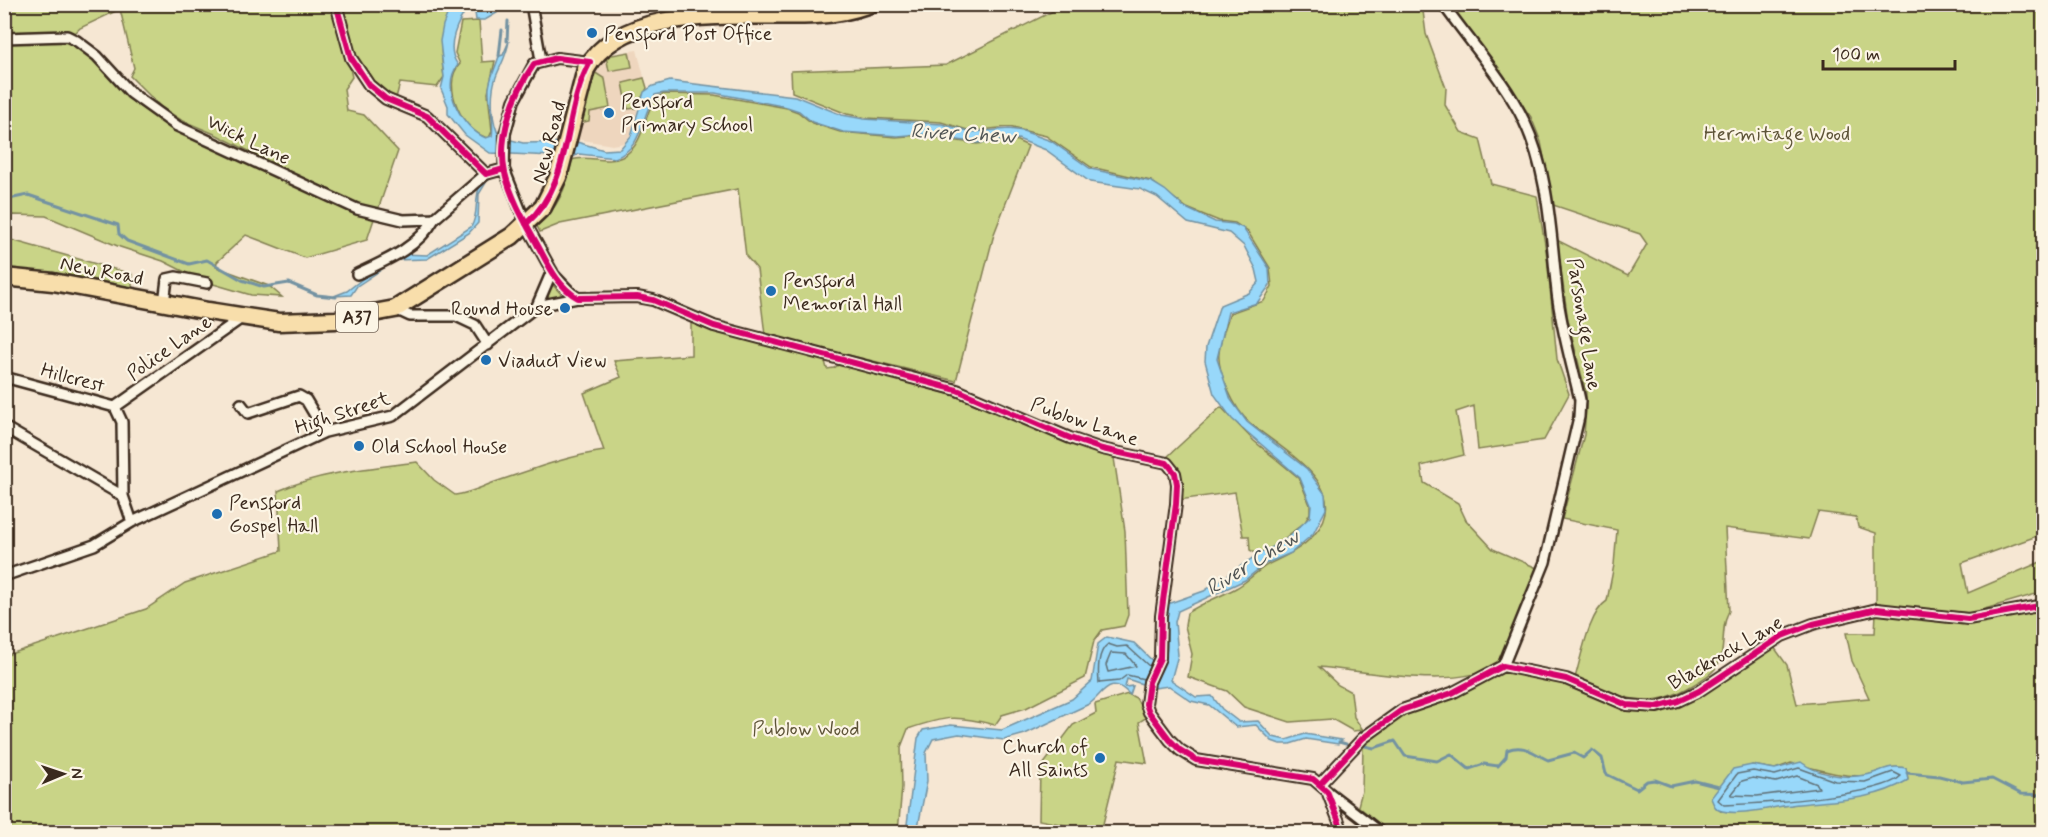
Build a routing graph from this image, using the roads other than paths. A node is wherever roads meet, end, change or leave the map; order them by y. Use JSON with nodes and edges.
{"nodes":[{"id":1,"x":336,"y":4,"type":"edge"},
{"id":2,"x":531,"y":4,"type":"edge"},
{"id":3,"x":870,"y":4,"type":"edge"},
{"id":4,"x":1443,"y":4,"type":"edge"},
{"id":5,"x":4,"y":38,"type":"edge"},
{"id":6,"x":541,"y":60,"type":"junction"},
{"id":7,"x":590,"y":62,"type":"junction"},
{"id":8,"x":504,"y":169,"type":"junction"},
{"id":9,"x":486,"y":174,"type":"junction"},
{"id":10,"x":434,"y":219,"type":"junction"},
{"id":11,"x":526,"y":224,"type":"junction"},
{"id":12,"x":552,"y":272,"type":"junction"},
{"id":13,"x":357,"y":274,"type":"dead end"},
{"id":14,"x":4,"y":277,"type":"edge"},
{"id":15,"x":207,"y":283,"type":"dead end"},
{"id":16,"x":578,"y":297,"type":"junction"},
{"id":17,"x":164,"y":303,"type":"junction"},
{"id":18,"x":537,"y":306,"type":"junction"},
{"id":19,"x":395,"y":309,"type":"junction"},
{"id":20,"x":243,"y":317,"type":"junction"},
{"id":21,"x":488,"y":345,"type":"junction"},
{"id":22,"x":4,"y":377,"type":"edge"},
{"id":23,"x":241,"y":404,"type":"dead end"},
{"id":24,"x":115,"y":407,"type":"junction"},
{"id":25,"x":4,"y":427,"type":"edge"},
{"id":26,"x":325,"y":432,"type":"junction"},
{"id":27,"x":123,"y":495,"type":"junction"},
{"id":28,"x":132,"y":522,"type":"junction"},
{"id":29,"x":4,"y":576,"type":"edge"},
{"id":30,"x":2043,"y":605,"type":"edge"},
{"id":31,"x":1503,"y":666,"type":"junction"},
{"id":32,"x":1324,"y":788,"type":"junction"},
{"id":33,"x":1343,"y":832,"type":"edge"},
{"id":34,"x":1380,"y":832,"type":"edge"}],
"edges":[{"from":1,"to":9,"type":"street"},
{"from":2,"to":6,"type":"street"},
{"from":3,"to":7,"type":"highway","number":"A37"},
{"from":4,"to":31,"type":"street","name":"Parsonage Lane"},
{"from":5,"to":10,"type":"street","name":"Wick Lane"},
{"from":6,"to":7,"type":"street"},
{"from":6,"to":8,"type":"street"},
{"from":7,"to":11,"type":"highway","name":"New Road","number":"A37"},
{"from":8,"to":9,"type":"street"},
{"from":8,"to":11,"type":"street"},
{"from":9,"to":10,"type":"street"},
{"from":10,"to":13,"type":"street"},
{"from":11,"to":12,"type":"street"},
{"from":11,"to":19,"type":"highway","name":"New Road","number":"A37"},
{"from":12,"to":16,"type":"street"},
{"from":12,"to":18,"type":"street"},
{"from":14,"to":17,"type":"highway","name":"New Road","number":"A37"},
{"from":15,"to":17,"type":"street"},
{"from":16,"to":18,"type":"street","name":"High Street"},
{"from":16,"to":32,"type":"street","name":"Publow Lane"},
{"from":17,"to":20,"type":"highway","name":"New Road","number":"A37"},
{"from":18,"to":21,"type":"street","name":"High Street"},
{"from":19,"to":20,"type":"highway","name":"New Road","number":"A37"},
{"from":19,"to":21,"type":"street"},
{"from":20,"to":24,"type":"street","name":"Police Lane"},
{"from":21,"to":26,"type":"street","name":"High Street"},
{"from":22,"to":24,"type":"street","name":"Hillcrest"},
{"from":23,"to":26,"type":"street"},
{"from":24,"to":27,"type":"street","name":"Hillcrest"},
{"from":25,"to":27,"type":"street"},
{"from":26,"to":28,"type":"street","name":"High Street"},
{"from":27,"to":28,"type":"street","name":"Hillcrest"},
{"from":28,"to":29,"type":"street","name":"High Street"},
{"from":30,"to":31,"type":"street","name":"Blackrock Lane"},
{"from":31,"to":32,"type":"street"},
{"from":32,"to":33,"type":"street"},
{"from":32,"to":34,"type":"street","name":"Publow Lane"}]}
